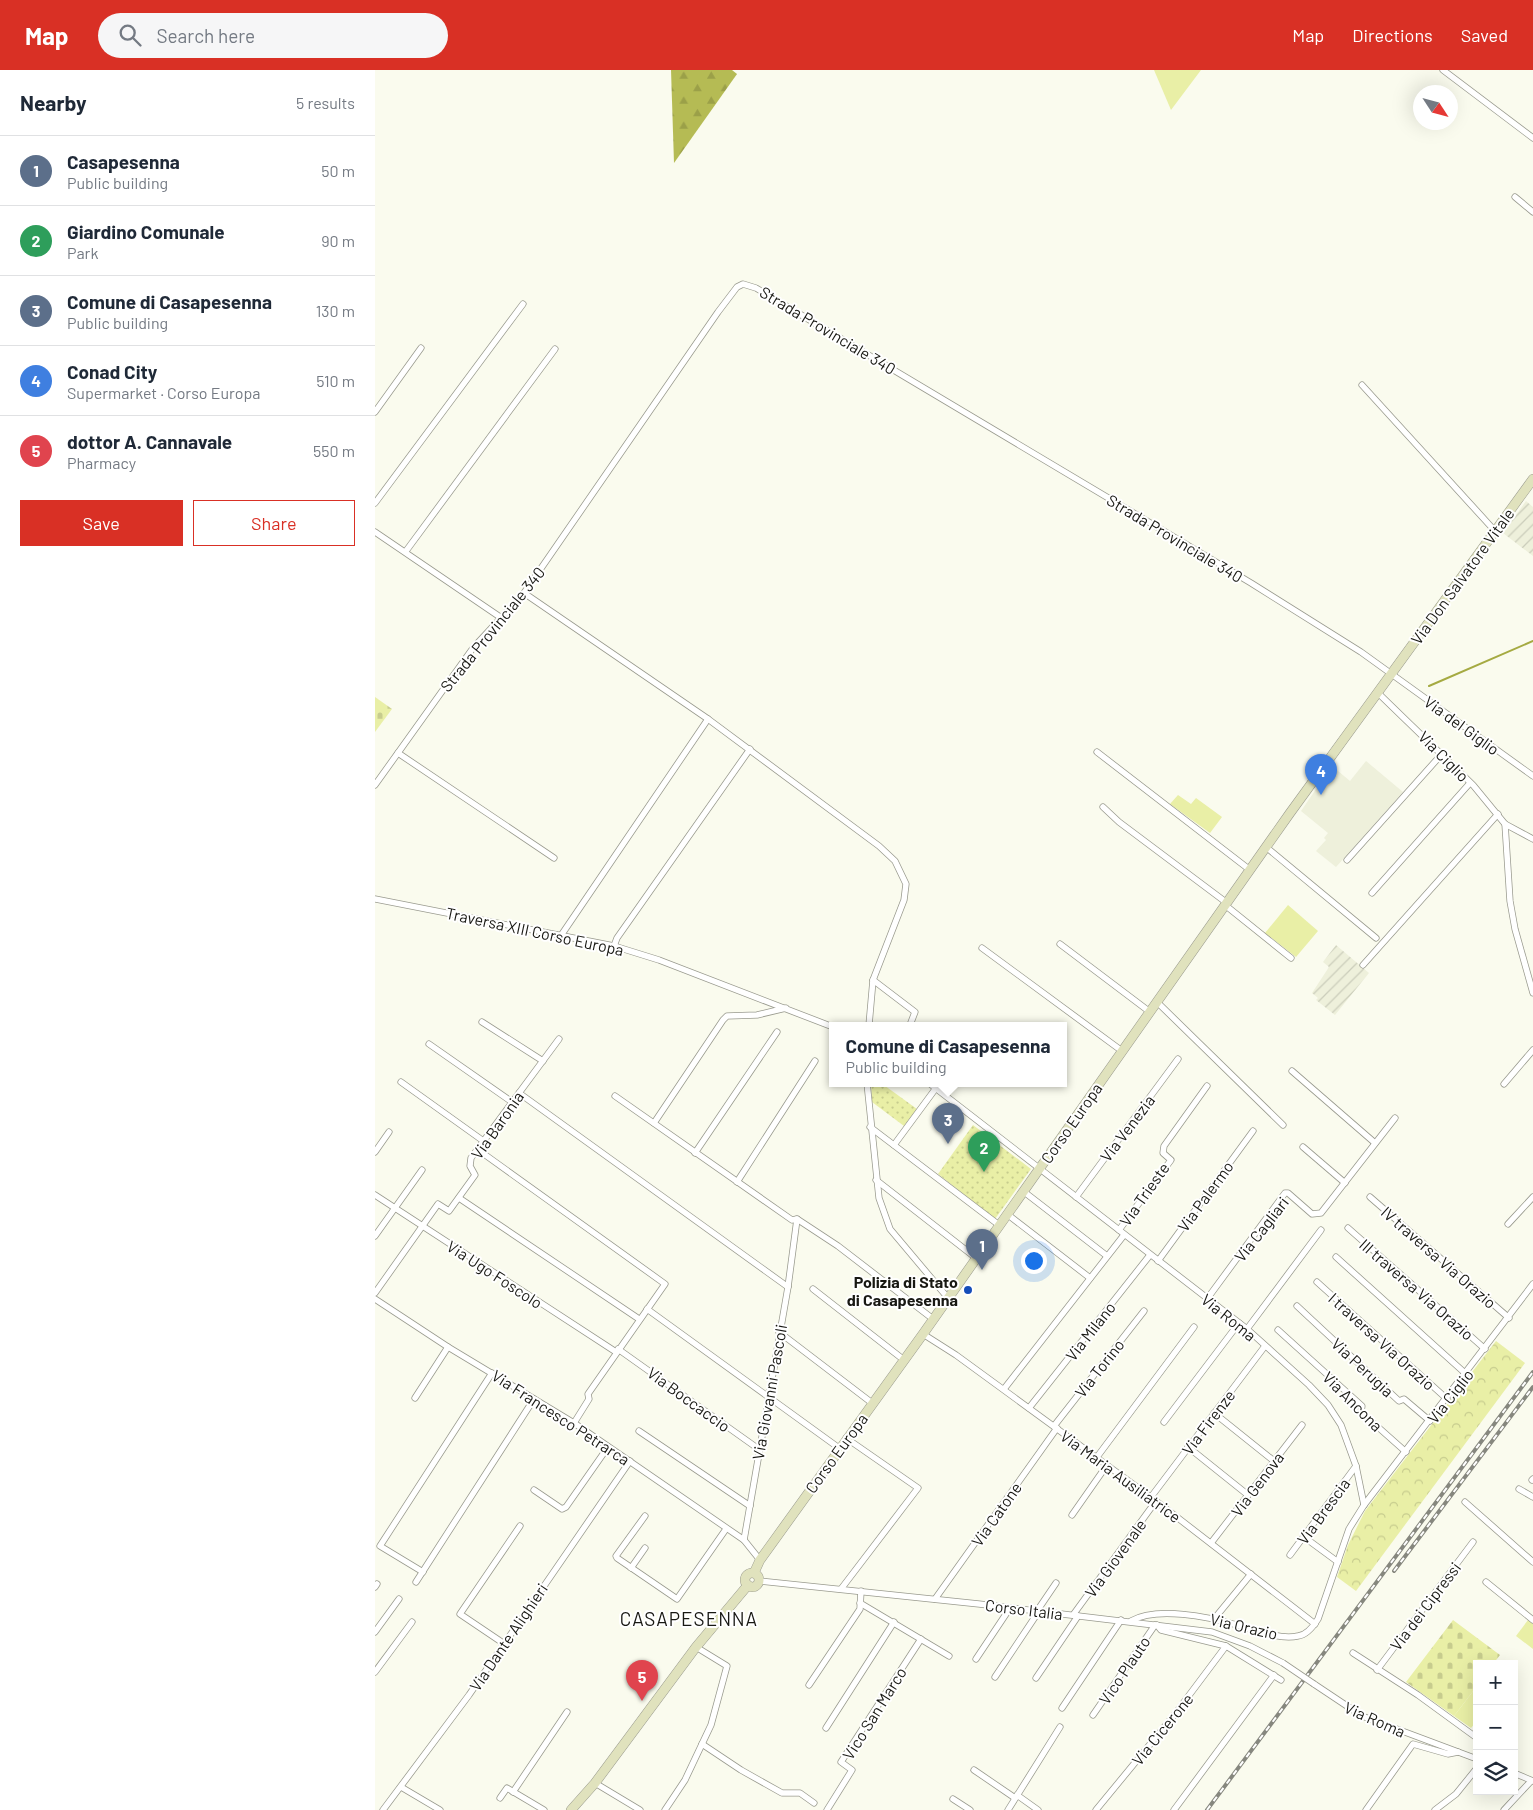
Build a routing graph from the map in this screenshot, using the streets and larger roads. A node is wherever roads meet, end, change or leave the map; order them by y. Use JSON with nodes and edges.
{"nodes":[{"id":1,"x":1443,"y":70,"type":"edge"},
{"id":2,"x":1533,"y":138,"type":"edge"},
{"id":3,"x":1515,"y":197,"type":"dead end"},
{"id":4,"x":1533,"y":212,"type":"edge"},
{"id":5,"x":523,"y":304,"type":"dead end"},
{"id":6,"x":421,"y":348,"type":"dead end"},
{"id":7,"x":555,"y":348,"type":"dead end"},
{"id":8,"x":1362,"y":385,"type":"dead end"},
{"id":9,"x":375,"y":412,"type":"edge"},
{"id":10,"x":1533,"y":479,"type":"edge"},
{"id":11,"x":375,"y":503,"type":"edge"},
{"id":12,"x":1495,"y":531,"type":"junction"},
{"id":13,"x":375,"y":532,"type":"edge"},
{"id":14,"x":406,"y":552,"type":"junction"},
{"id":15,"x":524,"y":593,"type":"junction"},
{"id":16,"x":500,"y":617,"type":"junction"},
{"id":17,"x":1392,"y":674,"type":"junction"},
{"id":18,"x":1377,"y":693,"type":"junction"},
{"id":19,"x":708,"y":718,"type":"junction"},
{"id":20,"x":749,"y":749,"type":"junction"},
{"id":21,"x":398,"y":752,"type":"junction"},
{"id":22,"x":1097,"y":752,"type":"dead end"},
{"id":23,"x":1441,"y":755,"type":"junction"},
{"id":24,"x":1533,"y":776,"type":"edge"},
{"id":25,"x":1470,"y":783,"type":"junction"},
{"id":26,"x":375,"y":785,"type":"edge"},
{"id":27,"x":1103,"y":807,"type":"dead end"},
{"id":28,"x":1499,"y":814,"type":"junction"},
{"id":29,"x":1505,"y":824,"type":"junction"},
{"id":30,"x":1533,"y":839,"type":"edge"},
{"id":31,"x":1267,"y":847,"type":"junction"},
{"id":32,"x":554,"y":858,"type":"dead end"},
{"id":33,"x":1347,"y":860,"type":"dead end"},
{"id":34,"x":1250,"y":870,"type":"junction"},
{"id":35,"x":1372,"y":893,"type":"dead end"},
{"id":36,"x":375,"y":899,"type":"edge"},
{"id":37,"x":1226,"y":904,"type":"junction"},
{"id":38,"x":562,"y":934,"type":"junction"},
{"id":39,"x":1376,"y":938,"type":"dead end"},
{"id":40,"x":1060,"y":944,"type":"dead end"},
{"id":41,"x":614,"y":946,"type":"junction"},
{"id":42,"x":982,"y":948,"type":"dead end"},
{"id":43,"x":1291,"y":958,"type":"dead end"},
{"id":44,"x":1363,"y":965,"type":"dead end"},
{"id":45,"x":873,"y":980,"type":"junction"},
{"id":46,"x":1533,"y":994,"type":"edge"},
{"id":47,"x":1157,"y":1002,"type":"junction"},
{"id":48,"x":786,"y":1008,"type":"junction"},
{"id":49,"x":1150,"y":1012,"type":"junction"},
{"id":50,"x":482,"y":1022,"type":"dead end"},
{"id":51,"x":869,"y":1022,"type":"edge"},
{"id":52,"x":911,"y":1022,"type":"edge"},
{"id":53,"x":829,"y":1025,"type":"edge"},
{"id":54,"x":777,"y":1032,"type":"dead end"},
{"id":55,"x":559,"y":1039,"type":"dead end"},
{"id":56,"x":429,"y":1044,"type":"dead end"},
{"id":57,"x":1533,"y":1050,"type":"edge"},
{"id":58,"x":1122,"y":1051,"type":"junction"},
{"id":59,"x":1179,"y":1059,"type":"dead end"},
{"id":60,"x":815,"y":1060,"type":"dead end"},
{"id":61,"x":543,"y":1061,"type":"junction"},
{"id":62,"x":1292,"y":1071,"type":"dead end"},
{"id":63,"x":401,"y":1082,"type":"dead end"},
{"id":64,"x":1504,"y":1084,"type":"dead end"},
{"id":65,"x":1207,"y":1086,"type":"dead end"},
{"id":66,"x":867,"y":1087,"type":"edge"},
{"id":67,"x":936,"y":1088,"type":"joint"},
{"id":68,"x":519,"y":1093,"type":"junction"},
{"id":69,"x":615,"y":1096,"type":"dead end"},
{"id":70,"x":512,"y":1102,"type":"junction"},
{"id":71,"x":1395,"y":1118,"type":"dead end"},
{"id":72,"x":655,"y":1123,"type":"junction"},
{"id":73,"x":1283,"y":1125,"type":"dead end"},
{"id":74,"x":870,"y":1127,"type":"junction"},
{"id":75,"x":1253,"y":1131,"type":"dead end"},
{"id":76,"x":389,"y":1132,"type":"dead end"},
{"id":77,"x":482,"y":1140,"type":"junction"},
{"id":78,"x":1375,"y":1144,"type":"junction"},
{"id":79,"x":894,"y":1145,"type":"junction"},
{"id":80,"x":1303,"y":1147,"type":"dead end"},
{"id":81,"x":477,"y":1148,"type":"junction"},
{"id":82,"x":375,"y":1152,"type":"edge"},
{"id":83,"x":695,"y":1154,"type":"junction"},
{"id":84,"x":1039,"y":1168,"type":"junction"},
{"id":85,"x":422,"y":1170,"type":"dead end"},
{"id":86,"x":876,"y":1180,"type":"junction"},
{"id":87,"x":737,"y":1182,"type":"junction"},
{"id":88,"x":1345,"y":1183,"type":"junction"},
{"id":89,"x":1023,"y":1191,"type":"junction"},
{"id":90,"x":375,"y":1195,"type":"edge"},
{"id":91,"x":1076,"y":1197,"type":"junction"},
{"id":92,"x":1370,"y":1197,"type":"dead end"},
{"id":93,"x":1533,"y":1197,"type":"edge"},
{"id":94,"x":459,"y":1198,"type":"junction"},
{"id":95,"x":395,"y":1208,"type":"junction"},
{"id":96,"x":1007,"y":1214,"type":"junction"},
{"id":97,"x":797,"y":1219,"type":"junction"},
{"id":98,"x":1508,"y":1224,"type":"dead end"},
{"id":99,"x":999,"y":1225,"type":"junction"},
{"id":100,"x":422,"y":1226,"type":"junction"},
{"id":101,"x":1348,"y":1228,"type":"dead end"},
{"id":102,"x":1119,"y":1230,"type":"junction"},
{"id":103,"x":1321,"y":1230,"type":"dead end"},
{"id":104,"x":1124,"y":1234,"type":"junction"},
{"id":105,"x":375,"y":1236,"type":"edge"},
{"id":106,"x":1150,"y":1255,"type":"junction"},
{"id":107,"x":1107,"y":1256,"type":"junction"},
{"id":108,"x":1336,"y":1257,"type":"dead end"},
{"id":109,"x":976,"y":1258,"type":"junction"},
{"id":110,"x":1157,"y":1261,"type":"junction"},
{"id":111,"x":1090,"y":1278,"type":"junction"},
{"id":112,"x":1317,"y":1282,"type":"dead end"},
{"id":113,"x":1533,"y":1284,"type":"edge"},
{"id":114,"x":788,"y":1287,"type":"junction"},
{"id":115,"x":813,"y":1289,"type":"dead end"},
{"id":116,"x":375,"y":1293,"type":"edge"},
{"id":117,"x":948,"y":1298,"type":"junction"},
{"id":118,"x":375,"y":1299,"type":"edge"},
{"id":119,"x":1207,"y":1299,"type":"junction"},
{"id":120,"x":1297,"y":1306,"type":"dead end"},
{"id":121,"x":647,"y":1309,"type":"junction"},
{"id":122,"x":1144,"y":1311,"type":"dead end"},
{"id":123,"x":1509,"y":1318,"type":"junction"},
{"id":124,"x":639,"y":1319,"type":"junction"},
{"id":125,"x":933,"y":1319,"type":"junction"},
{"id":126,"x":1239,"y":1323,"type":"junction"},
{"id":127,"x":1194,"y":1327,"type":"dead end"},
{"id":128,"x":1247,"y":1329,"type":"junction"},
{"id":129,"x":1278,"y":1330,"type":"dead end"},
{"id":130,"x":779,"y":1332,"type":"junction"},
{"id":131,"x":923,"y":1334,"type":"junction"},
{"id":132,"x":1265,"y":1346,"type":"junction"},
{"id":133,"x":448,"y":1347,"type":"junction"},
{"id":134,"x":1485,"y":1349,"type":"junction"},
{"id":135,"x":617,"y":1350,"type":"junction"},
{"id":136,"x":904,"y":1360,"type":"junction"},
{"id":137,"x":492,"y":1373,"type":"junction"},
{"id":138,"x":1466,"y":1374,"type":"junction"},
{"id":139,"x":1004,"y":1390,"type":"junction"},
{"id":140,"x":769,"y":1397,"type":"junction"},
{"id":141,"x":415,"y":1398,"type":"dead end"},
{"id":142,"x":535,"y":1399,"type":"junction"},
{"id":143,"x":1447,"y":1399,"type":"junction"},
{"id":144,"x":872,"y":1403,"type":"junction"},
{"id":145,"x":1029,"y":1408,"type":"junction"},
{"id":146,"x":1214,"y":1413,"type":"junction"},
{"id":147,"x":1430,"y":1421,"type":"junction"},
{"id":148,"x":1164,"y":1422,"type":"dead end"},
{"id":149,"x":574,"y":1423,"type":"junction"},
{"id":150,"x":1302,"y":1425,"type":"dead end"},
{"id":151,"x":1056,"y":1427,"type":"junction"},
{"id":152,"x":639,"y":1430,"type":"dead end"},
{"id":153,"x":846,"y":1438,"type":"junction"},
{"id":154,"x":608,"y":1447,"type":"junction"},
{"id":155,"x":1188,"y":1447,"type":"junction"},
{"id":156,"x":839,"y":1448,"type":"junction"},
{"id":157,"x":760,"y":1450,"type":"junction"},
{"id":158,"x":1406,"y":1452,"type":"junction"},
{"id":159,"x":1097,"y":1457,"type":"junction"},
{"id":160,"x":630,"y":1461,"type":"junction"},
{"id":161,"x":1274,"y":1461,"type":"junction"},
{"id":162,"x":1107,"y":1465,"type":"junction"},
{"id":163,"x":1356,"y":1466,"type":"junction"},
{"id":164,"x":1519,"y":1489,"type":"dead end"},
{"id":165,"x":534,"y":1490,"type":"dead end"},
{"id":166,"x":1248,"y":1495,"type":"junction"},
{"id":167,"x":1151,"y":1497,"type":"junction"},
{"id":168,"x":1533,"y":1497,"type":"edge"},
{"id":169,"x":1156,"y":1501,"type":"junction"},
{"id":170,"x":1465,"y":1502,"type":"dead end"},
{"id":171,"x":1364,"y":1505,"type":"junction"},
{"id":172,"x":750,"y":1506,"type":"junction"},
{"id":173,"x":1072,"y":1515,"type":"dead end"},
{"id":174,"x":645,"y":1516,"type":"dead end"},
{"id":175,"x":520,"y":1526,"type":"dead end"},
{"id":176,"x":726,"y":1529,"type":"junction"},
{"id":177,"x":1304,"y":1537,"type":"junction"},
{"id":178,"x":744,"y":1540,"type":"junction"},
{"id":179,"x":1473,"y":1542,"type":"dead end"},
{"id":180,"x":1211,"y":1543,"type":"junction"},
{"id":181,"x":645,"y":1548,"type":"dead end"},
{"id":182,"x":1290,"y":1556,"type":"dead end"},
{"id":183,"x":760,"y":1560,"type":"junction"},
{"id":184,"x":1338,"y":1562,"type":"junction"},
{"id":185,"x":1533,"y":1562,"type":"edge"},
{"id":186,"x":631,"y":1568,"type":"junction"},
{"id":187,"x":423,"y":1572,"type":"junction"},
{"id":188,"x":1251,"y":1574,"type":"junction"},
{"id":189,"x":756,"y":1577,"type":"junction"},
{"id":190,"x":416,"y":1582,"type":"dead end"},
{"id":191,"x":1486,"y":1582,"type":"dead end"},
{"id":192,"x":1056,"y":1583,"type":"dead end"},
{"id":193,"x":841,"y":1589,"type":"junction"},
{"id":194,"x":861,"y":1592,"type":"junction"},
{"id":195,"x":399,"y":1599,"type":"dead end"},
{"id":196,"x":935,"y":1599,"type":"junction"},
{"id":197,"x":860,"y":1603,"type":"junction"},
{"id":198,"x":1010,"y":1608,"type":"junction"},
{"id":199,"x":1038,"y":1611,"type":"junction"},
{"id":200,"x":1075,"y":1616,"type":"junction"},
{"id":201,"x":1121,"y":1620,"type":"junction"},
{"id":202,"x":1214,"y":1620,"type":"junction"},
{"id":203,"x":1533,"y":1620,"type":"edge"},
{"id":204,"x":1131,"y":1621,"type":"junction"},
{"id":205,"x":412,"y":1622,"type":"dead end"},
{"id":206,"x":894,"y":1622,"type":"junction"},
{"id":207,"x":1315,"y":1624,"type":"junction"},
{"id":208,"x":1156,"y":1625,"type":"junction"},
{"id":209,"x":375,"y":1632,"type":"edge"},
{"id":210,"x":921,"y":1639,"type":"junction"},
{"id":211,"x":503,"y":1643,"type":"junction"},
{"id":212,"x":1226,"y":1646,"type":"junction"},
{"id":213,"x":696,"y":1647,"type":"junction"},
{"id":214,"x":1353,"y":1653,"type":"dead end"},
{"id":215,"x":949,"y":1656,"type":"dead end"},
{"id":216,"x":976,"y":1659,"type":"dead end"},
{"id":217,"x":1283,"y":1663,"type":"joint"},
{"id":218,"x":1377,"y":1670,"type":"junction"},
{"id":219,"x":375,"y":1672,"type":"edge"},
{"id":220,"x":1274,"y":1675,"type":"junction"},
{"id":221,"x":995,"y":1677,"type":"dead end"},
{"id":222,"x":1036,"y":1678,"type":"dead end"},
{"id":223,"x":1281,"y":1680,"type":"dead end"},
{"id":224,"x":809,"y":1685,"type":"dead end"},
{"id":225,"x":1062,"y":1708,"type":"dead end"},
{"id":226,"x":567,"y":1712,"type":"dead end"},
{"id":227,"x":1093,"y":1715,"type":"dead end"},
{"id":228,"x":1061,"y":1727,"type":"dead end"},
{"id":229,"x":826,"y":1728,"type":"dead end"},
{"id":230,"x":1473,"y":1735,"type":"edge"},
{"id":231,"x":702,"y":1744,"type":"junction"},
{"id":232,"x":1459,"y":1752,"type":"junction"},
{"id":233,"x":1473,"y":1757,"type":"edge"},
{"id":234,"x":974,"y":1770,"type":"dead end"},
{"id":235,"x":1473,"y":1773,"type":"edge"},
{"id":236,"x":1518,"y":1775,"type":"edge"},
{"id":237,"x":1532,"y":1781,"type":"edge"},
{"id":238,"x":595,"y":1783,"type":"junction"},
{"id":239,"x":401,"y":1787,"type":"junction"},
{"id":240,"x":513,"y":1792,"type":"junction"},
{"id":241,"x":1016,"y":1796,"type":"junction"},
{"id":242,"x":500,"y":1798,"type":"dead end"},
{"id":243,"x":953,"y":1799,"type":"dead end"},
{"id":244,"x":814,"y":1803,"type":"dead end"},
{"id":245,"x":383,"y":1810,"type":"edge"},
{"id":246,"x":440,"y":1810,"type":"edge"},
{"id":247,"x":544,"y":1810,"type":"edge"},
{"id":248,"x":571,"y":1810,"type":"edge"},
{"id":249,"x":640,"y":1810,"type":"edge"},
{"id":250,"x":665,"y":1810,"type":"edge"},
{"id":251,"x":827,"y":1810,"type":"edge"},
{"id":252,"x":970,"y":1810,"type":"edge"},
{"id":253,"x":1008,"y":1810,"type":"edge"},
{"id":254,"x":1037,"y":1810,"type":"edge"},
{"id":255,"x":1095,"y":1810,"type":"edge"},
{"id":256,"x":1174,"y":1810,"type":"edge"},
{"id":257,"x":1367,"y":1810,"type":"edge"},
{"id":258,"x":1435,"y":1810,"type":"edge"},
{"id":259,"x":1504,"y":1810,"type":"edge"}],
"edges":[{"from":1,"to":2,"type":"street"},
{"from":3,"to":4,"type":"street"},
{"from":5,"to":11,"type":"street"},
{"from":6,"to":9,"type":"street"},
{"from":7,"to":14,"type":"street"},
{"from":8,"to":12,"type":"street"},
{"from":10,"to":12,"type":"street","name":"Via Don Salvatore Vitale"},
{"from":12,"to":17,"type":"street","name":"Via Don Salvatore Vitale"},
{"from":13,"to":14,"type":"street"},
{"from":14,"to":16,"type":"street"},
{"from":15,"to":16,"type":"street","name":"Strada Provinciale 340"},
{"from":15,"to":17,"type":"street","name":"Strada Provinciale 340"},
{"from":15,"to":19,"type":"street"},
{"from":16,"to":21,"type":"street","name":"Strada Provinciale 340"},
{"from":17,"to":18,"type":"street","name":"Corso Europa"},
{"from":17,"to":24,"type":"street","name":"Via del Giglio"},
{"from":18,"to":23,"type":"street","name":"Via Ciglio"},
{"from":18,"to":31,"type":"street","name":"Corso Europa"},
{"from":19,"to":20,"type":"street"},
{"from":19,"to":38,"type":"street"},
{"from":20,"to":41,"type":"street"},
{"from":20,"to":45,"type":"street"},
{"from":21,"to":26,"type":"street","name":"Strada Provinciale 340"},
{"from":21,"to":32,"type":"street"},
{"from":22,"to":34,"type":"street"},
{"from":23,"to":25,"type":"street","name":"Via Ciglio"},
{"from":23,"to":33,"type":"street"},
{"from":25,"to":28,"type":"street","name":"Via Ciglio"},
{"from":25,"to":35,"type":"street"},
{"from":27,"to":37,"type":"street"},
{"from":28,"to":29,"type":"street","name":"Via Ciglio"},
{"from":28,"to":44,"type":"street"},
{"from":29,"to":30,"type":"street"},
{"from":29,"to":46,"type":"street","name":"Via Ciglio"},
{"from":31,"to":34,"type":"street","name":"Corso Europa"},
{"from":31,"to":39,"type":"street"},
{"from":34,"to":37,"type":"street","name":"Corso Europa"},
{"from":36,"to":38,"type":"street","name":"Traversa XIII Corso Europa"},
{"from":37,"to":43,"type":"street"},
{"from":37,"to":47,"type":"street","name":"Corso Europa"},
{"from":38,"to":41,"type":"street","name":"Traversa XIII Corso Europa"},
{"from":40,"to":49,"type":"street"},
{"from":41,"to":48,"type":"street","name":"Traversa XIII Corso Europa"},
{"from":42,"to":58,"type":"street"},
{"from":45,"to":51,"type":"street"},
{"from":45,"to":52,"type":"street"},
{"from":47,"to":49,"type":"street","name":"Corso Europa"},
{"from":47,"to":73,"type":"street"},
{"from":48,"to":53,"type":"street","name":"Traversa XIII Corso Europa"},
{"from":48,"to":72,"type":"street"},
{"from":49,"to":58,"type":"street","name":"Corso Europa"},
{"from":50,"to":61,"type":"street"},
{"from":54,"to":83,"type":"street"},
{"from":55,"to":61,"type":"street","name":"Via Baronia"},
{"from":56,"to":70,"type":"street"},
{"from":57,"to":64,"type":"street"},
{"from":58,"to":84,"type":"street","name":"Corso Europa"},
{"from":59,"to":91,"type":"street","name":"Via Venezia"},
{"from":60,"to":87,"type":"street"},
{"from":61,"to":68,"type":"street","name":"Via Baronia"},
{"from":62,"to":78,"type":"street"},
{"from":63,"to":77,"type":"street"},
{"from":65,"to":102,"type":"street","name":"Via Trieste"},
{"from":66,"to":74,"type":"street"},
{"from":67,"to":79,"type":"street"},
{"from":67,"to":84,"type":"street"},
{"from":68,"to":70,"type":"street","name":"Via Baronia"},
{"from":68,"to":114,"type":"street"},
{"from":69,"to":72,"type":"street"},
{"from":70,"to":77,"type":"street","name":"Via Baronia"},
{"from":71,"to":78,"type":"street","name":"Via Cagliari"},
{"from":72,"to":83,"type":"street"},
{"from":74,"to":79,"type":"street"},
{"from":74,"to":86,"type":"street"},
{"from":75,"to":110,"type":"street","name":"Via Palermo"},
{"from":76,"to":82,"type":"street"},
{"from":77,"to":81,"type":"street","name":"Via Baronia"},
{"from":78,"to":88,"type":"street","name":"Via Cagliari"},
{"from":79,"to":99,"type":"street"},
{"from":80,"to":88,"type":"street"},
{"from":81,"to":94,"type":"street","name":"Via Baronia"},
{"from":81,"to":121,"type":"street"},
{"from":83,"to":87,"type":"street"},
{"from":84,"to":89,"type":"street","name":"Corso Europa"},
{"from":84,"to":91,"type":"street","name":"Via Roma"},
{"from":85,"to":95,"type":"street"},
{"from":86,"to":109,"type":"street"},
{"from":86,"to":117,"type":"street"},
{"from":87,"to":97,"type":"street"},
{"from":88,"to":119,"type":"street","name":"Via Cagliari"},
{"from":89,"to":96,"type":"street","name":"Corso Europa"},
{"from":89,"to":107,"type":"street"},
{"from":90,"to":95,"type":"street","name":"Via Ugo Foscolo"},
{"from":91,"to":102,"type":"street","name":"Via Roma"},
{"from":92,"to":123,"type":"street","name":"IV traversa Via Orazio"},
{"from":93,"to":98,"type":"street"},
{"from":94,"to":100,"type":"street","name":"Via Baronia"},
{"from":94,"to":124,"type":"street"},
{"from":95,"to":100,"type":"street","name":"Via Ugo Foscolo"},
{"from":95,"to":105,"type":"street"},
{"from":96,"to":99,"type":"street","name":"Corso Europa"},
{"from":96,"to":111,"type":"street"},
{"from":97,"to":114,"type":"street","name":"Via Giovanni Pascoli"},
{"from":97,"to":125,"type":"street"},
{"from":99,"to":109,"type":"street","name":"Corso Europa"},
{"from":100,"to":116,"type":"street","name":"Via Baronia"},
{"from":100,"to":135,"type":"street","name":"Via Ugo Foscolo"},
{"from":101,"to":134,"type":"street","name":"III traversa Via Orazio"},
{"from":102,"to":104,"type":"street","name":"Via Roma"},
{"from":103,"to":128,"type":"street"},
{"from":104,"to":106,"type":"street","name":"Via Roma"},
{"from":104,"to":107,"type":"street"},
{"from":106,"to":110,"type":"street","name":"Via Roma"},
{"from":106,"to":145,"type":"street","name":"Via Milano"},
{"from":107,"to":111,"type":"street"},
{"from":108,"to":138,"type":"street"},
{"from":109,"to":117,"type":"street","name":"Corso Europa"},
{"from":110,"to":119,"type":"street","name":"Via Roma"},
{"from":111,"to":139,"type":"street"},
{"from":112,"to":143,"type":"street","name":"I traversa Via Orazio"},
{"from":113,"to":123,"type":"street","name":"Via Ciglio"},
{"from":114,"to":130,"type":"street","name":"Via Giovanni Pascoli"},
{"from":115,"to":136,"type":"street"},
{"from":117,"to":125,"type":"street","name":"Corso Europa"},
{"from":118,"to":133,"type":"street","name":"Via Francesco Petrarca"},
{"from":119,"to":126,"type":"street","name":"Via Roma"},
{"from":120,"to":147,"type":"street","name":"Via Perugia"},
{"from":121,"to":124,"type":"street"},
{"from":121,"to":140,"type":"street"},
{"from":122,"to":151,"type":"street","name":"Via Torino"},
{"from":123,"to":134,"type":"street","name":"Via Ciglio"},
{"from":124,"to":135,"type":"street"},
{"from":125,"to":131,"type":"street","name":"Corso Europa"},
{"from":126,"to":128,"type":"street","name":"Via Roma"},
{"from":126,"to":148,"type":"street"},
{"from":127,"to":159,"type":"street"},
{"from":128,"to":132,"type":"street","name":"Via Roma"},
{"from":129,"to":158,"type":"street","name":"Via Ancona"},
{"from":130,"to":140,"type":"street","name":"Via Giovanni Pascoli"},
{"from":130,"to":144,"type":"street"},
{"from":131,"to":136,"type":"street","name":"Corso Europa"},
{"from":131,"to":139,"type":"street","name":"Via Maria Ausiliatrice"},
{"from":132,"to":146,"type":"street","name":"Via Firenze"},
{"from":132,"to":163,"type":"street","name":"Via Roma"},
{"from":133,"to":137,"type":"street","name":"Via Francesco Petrarca"},
{"from":133,"to":141,"type":"street"},
{"from":134,"to":138,"type":"street","name":"Via Ciglio"},
{"from":135,"to":149,"type":"street"},
{"from":135,"to":157,"type":"street","name":"Via Boccaccio"},
{"from":136,"to":144,"type":"street","name":"Corso Europa"},
{"from":137,"to":142,"type":"street","name":"Via Francesco Petrarca"},
{"from":137,"to":187,"type":"street"},
{"from":138,"to":143,"type":"street","name":"Via Ciglio"},
{"from":139,"to":145,"type":"street","name":"Via Maria Ausiliatrice"},
{"from":140,"to":156,"type":"street"},
{"from":140,"to":157,"type":"street","name":"Via Giovanni Pascoli"},
{"from":142,"to":149,"type":"street","name":"Via Francesco Petrarca"},
{"from":142,"to":187,"type":"street"},
{"from":143,"to":147,"type":"street","name":"Via Ciglio"},
{"from":144,"to":153,"type":"street","name":"Corso Europa"},
{"from":145,"to":151,"type":"street","name":"Via Maria Ausiliatrice"},
{"from":146,"to":155,"type":"street","name":"Via Firenze"},
{"from":146,"to":161,"type":"street"},
{"from":147,"to":158,"type":"street","name":"Via Ciglio"},
{"from":149,"to":154,"type":"street","name":"Via Francesco Petrarca"},
{"from":150,"to":161,"type":"street","name":"Via Genova"},
{"from":151,"to":159,"type":"street","name":"Via Maria Ausiliatrice"},
{"from":151,"to":196,"type":"street","name":"Via Catone"},
{"from":152,"to":172,"type":"street"},
{"from":153,"to":156,"type":"street","name":"Corso Europa"},
{"from":153,"to":193,"type":"street"},
{"from":154,"to":160,"type":"street","name":"Via Francesco Petrarca"},
{"from":154,"to":165,"type":"street"},
{"from":155,"to":166,"type":"street"},
{"from":155,"to":167,"type":"street","name":"Via Firenze"},
{"from":156,"to":183,"type":"street","name":"Corso Europa"},
{"from":157,"to":172,"type":"street","name":"Via Giovanni Pascoli"},
{"from":158,"to":171,"type":"street","name":"Via Ciglio"},
{"from":159,"to":162,"type":"street","name":"Via Maria Ausiliatrice"},
{"from":160,"to":176,"type":"street","name":"Via Francesco Petrarca"},
{"from":160,"to":211,"type":"street","name":"Via Dante Alighieri"},
{"from":161,"to":166,"type":"street","name":"Via Genova"},
{"from":162,"to":167,"type":"street","name":"Via Maria Ausiliatrice"},
{"from":162,"to":173,"type":"street"},
{"from":163,"to":171,"type":"street","name":"Via Roma"},
{"from":163,"to":177,"type":"street","name":"Via Brescia"},
{"from":164,"to":168,"type":"street"},
{"from":166,"to":180,"type":"street","name":"Via Genova"},
{"from":167,"to":169,"type":"street","name":"Via Maria Ausiliatrice"},
{"from":169,"to":180,"type":"street","name":"Via Maria Ausiliatrice"},
{"from":169,"to":200,"type":"street","name":"Via Giovenale"},
{"from":170,"to":185,"type":"street"},
{"from":171,"to":184,"type":"street"},
{"from":172,"to":178,"type":"street","name":"Via Giovanni Pascoli"},
{"from":174,"to":186,"type":"street"},
{"from":175,"to":211,"type":"street"},
{"from":176,"to":178,"type":"street","name":"Via Francesco Petrarca"},
{"from":176,"to":186,"type":"street"},
{"from":177,"to":182,"type":"street","name":"Via Brescia"},
{"from":177,"to":184,"type":"street"},
{"from":178,"to":183,"type":"street"},
{"from":179,"to":218,"type":"street","name":"Via dei Cipressi"},
{"from":180,"to":188,"type":"street","name":"Via Maria Ausiliatrice"},
{"from":181,"to":186,"type":"street"},
{"from":183,"to":189,"type":"street","name":"Corso Europa"},
{"from":184,"to":207,"type":"street"},
{"from":187,"to":190,"type":"street"},
{"from":188,"to":202,"type":"street"},
{"from":188,"to":207,"type":"street","name":"Via Maria Ausiliatrice"},
{"from":189,"to":193,"type":"street","name":"Corso Italia"},
{"from":189,"to":213,"type":"street","name":"Corso Europa"},
{"from":191,"to":203,"type":"street"},
{"from":192,"to":199,"type":"street"},
{"from":193,"to":194,"type":"street","name":"Corso Italia"},
{"from":194,"to":196,"type":"street","name":"Corso Italia"},
{"from":194,"to":197,"type":"street"},
{"from":195,"to":209,"type":"street"},
{"from":196,"to":198,"type":"street","name":"Corso Italia"},
{"from":197,"to":206,"type":"street"},
{"from":197,"to":224,"type":"street"},
{"from":198,"to":199,"type":"street","name":"Corso Italia"},
{"from":198,"to":216,"type":"street"},
{"from":199,"to":200,"type":"street","name":"Corso Italia"},
{"from":199,"to":221,"type":"street"},
{"from":200,"to":201,"type":"street","name":"Corso Italia"},
{"from":200,"to":222,"type":"street","name":"Via Giovenale"},
{"from":201,"to":204,"type":"street","name":"Corso Italia"},
{"from":201,"to":225,"type":"street"},
{"from":202,"to":204,"type":"street","name":"Via Orazio"},
{"from":202,"to":207,"type":"street","name":"Via Orazio"},
{"from":204,"to":208,"type":"street","name":"Corso Italia"},
{"from":205,"to":219,"type":"street"},
{"from":206,"to":210,"type":"street"},
{"from":206,"to":229,"type":"street"},
{"from":208,"to":212,"type":"street"},
{"from":208,"to":217,"type":"street","name":"Corso Italia"},
{"from":208,"to":227,"type":"street","name":"Vico Plauto"},
{"from":210,"to":215,"type":"street"},
{"from":210,"to":251,"type":"street","name":"Vico San Marco"},
{"from":211,"to":239,"type":"street","name":"Via Dante Alighieri"},
{"from":212,"to":220,"type":"street"},
{"from":212,"to":255,"type":"street","name":"Via Cicerone"},
{"from":213,"to":231,"type":"street"},
{"from":213,"to":238,"type":"street"},
{"from":214,"to":218,"type":"street"},
{"from":217,"to":232,"type":"street","name":"Via Roma","bridge":true},
{"from":218,"to":230,"type":"street"},
{"from":220,"to":223,"type":"street"},
{"from":220,"to":256,"type":"street"},
{"from":226,"to":240,"type":"street"},
{"from":228,"to":241,"type":"street"},
{"from":231,"to":244,"type":"street"},
{"from":231,"to":250,"type":"street"},
{"from":232,"to":233,"type":"street","name":"Via Roma"},
{"from":232,"to":257,"type":"street"},
{"from":234,"to":241,"type":"street"},
{"from":235,"to":258,"type":"street"},
{"from":236,"to":237,"type":"street"},
{"from":237,"to":259,"type":"street"},
{"from":238,"to":248,"type":"street"},
{"from":238,"to":249,"type":"street"},
{"from":239,"to":245,"type":"street","name":"Via Dante Alighieri"},
{"from":239,"to":246,"type":"street"},
{"from":240,"to":242,"type":"street"},
{"from":240,"to":247,"type":"street"},
{"from":241,"to":253,"type":"street"},
{"from":241,"to":254,"type":"street"},
{"from":243,"to":252,"type":"street"}]}
